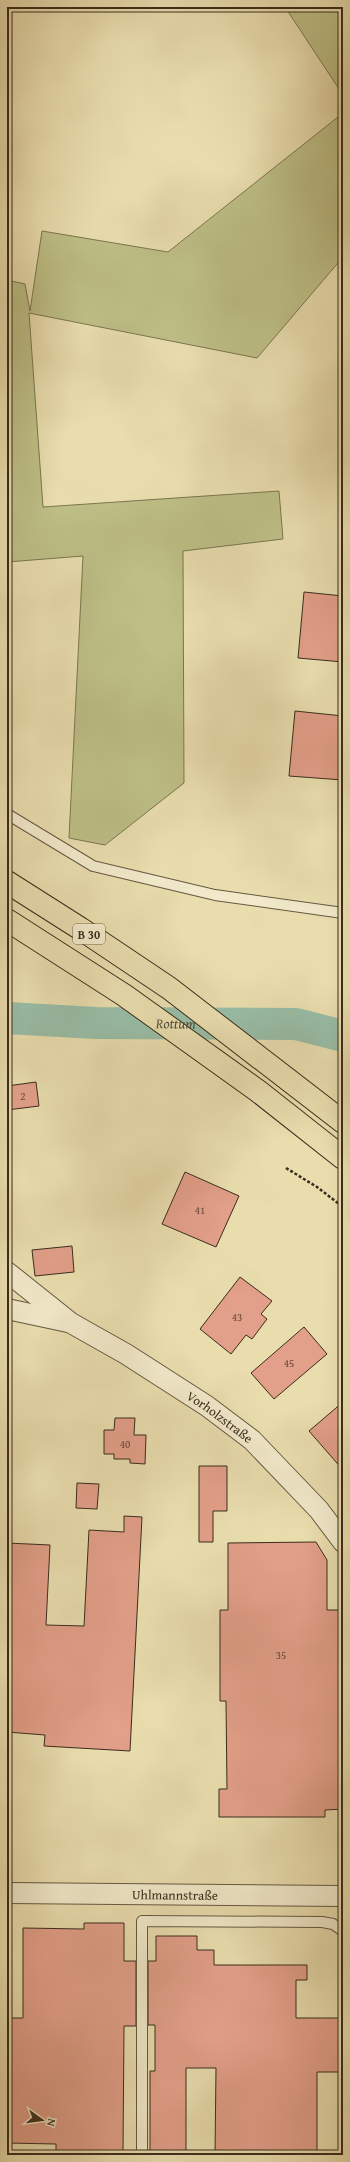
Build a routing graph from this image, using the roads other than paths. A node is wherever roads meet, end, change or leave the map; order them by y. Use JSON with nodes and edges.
{"nodes":[{"id":1,"x":7,"y":814,"type":"edge"},
{"id":2,"x":7,"y":882,"type":"edge"},
{"id":3,"x":343,"y":913,"type":"edge"},
{"id":4,"x":7,"y":920,"type":"edge"},
{"id":5,"x":343,"y":1122,"type":"edge"},
{"id":6,"x":343,"y":1158,"type":"edge"},
{"id":7,"x":7,"y":1272,"type":"edge"},
{"id":8,"x":7,"y":1309,"type":"edge"},
{"id":9,"x":71,"y":1323,"type":"junction"},
{"id":10,"x":343,"y":1542,"type":"edge"},
{"id":11,"x":7,"y":1893,"type":"edge"},
{"id":12,"x":343,"y":1896,"type":"edge"},
{"id":13,"x":343,"y":1931,"type":"edge"},
{"id":14,"x":142,"y":2155,"type":"edge"}],
"edges":[{"from":1,"to":3,"type":"lane"},
{"from":2,"to":5,"type":"highway","number":"B 30"},
{"from":4,"to":6,"type":"highway","number":"B 30"},
{"from":7,"to":9,"type":"street","name":"Vorholzstraße"},
{"from":8,"to":9,"type":"street","name":"Vorholzstraße"},
{"from":9,"to":10,"type":"street","name":"Vorholzstraße"},
{"from":11,"to":12,"type":"street","name":"Uhlmannstraße"},
{"from":13,"to":14,"type":"lane"}]}
